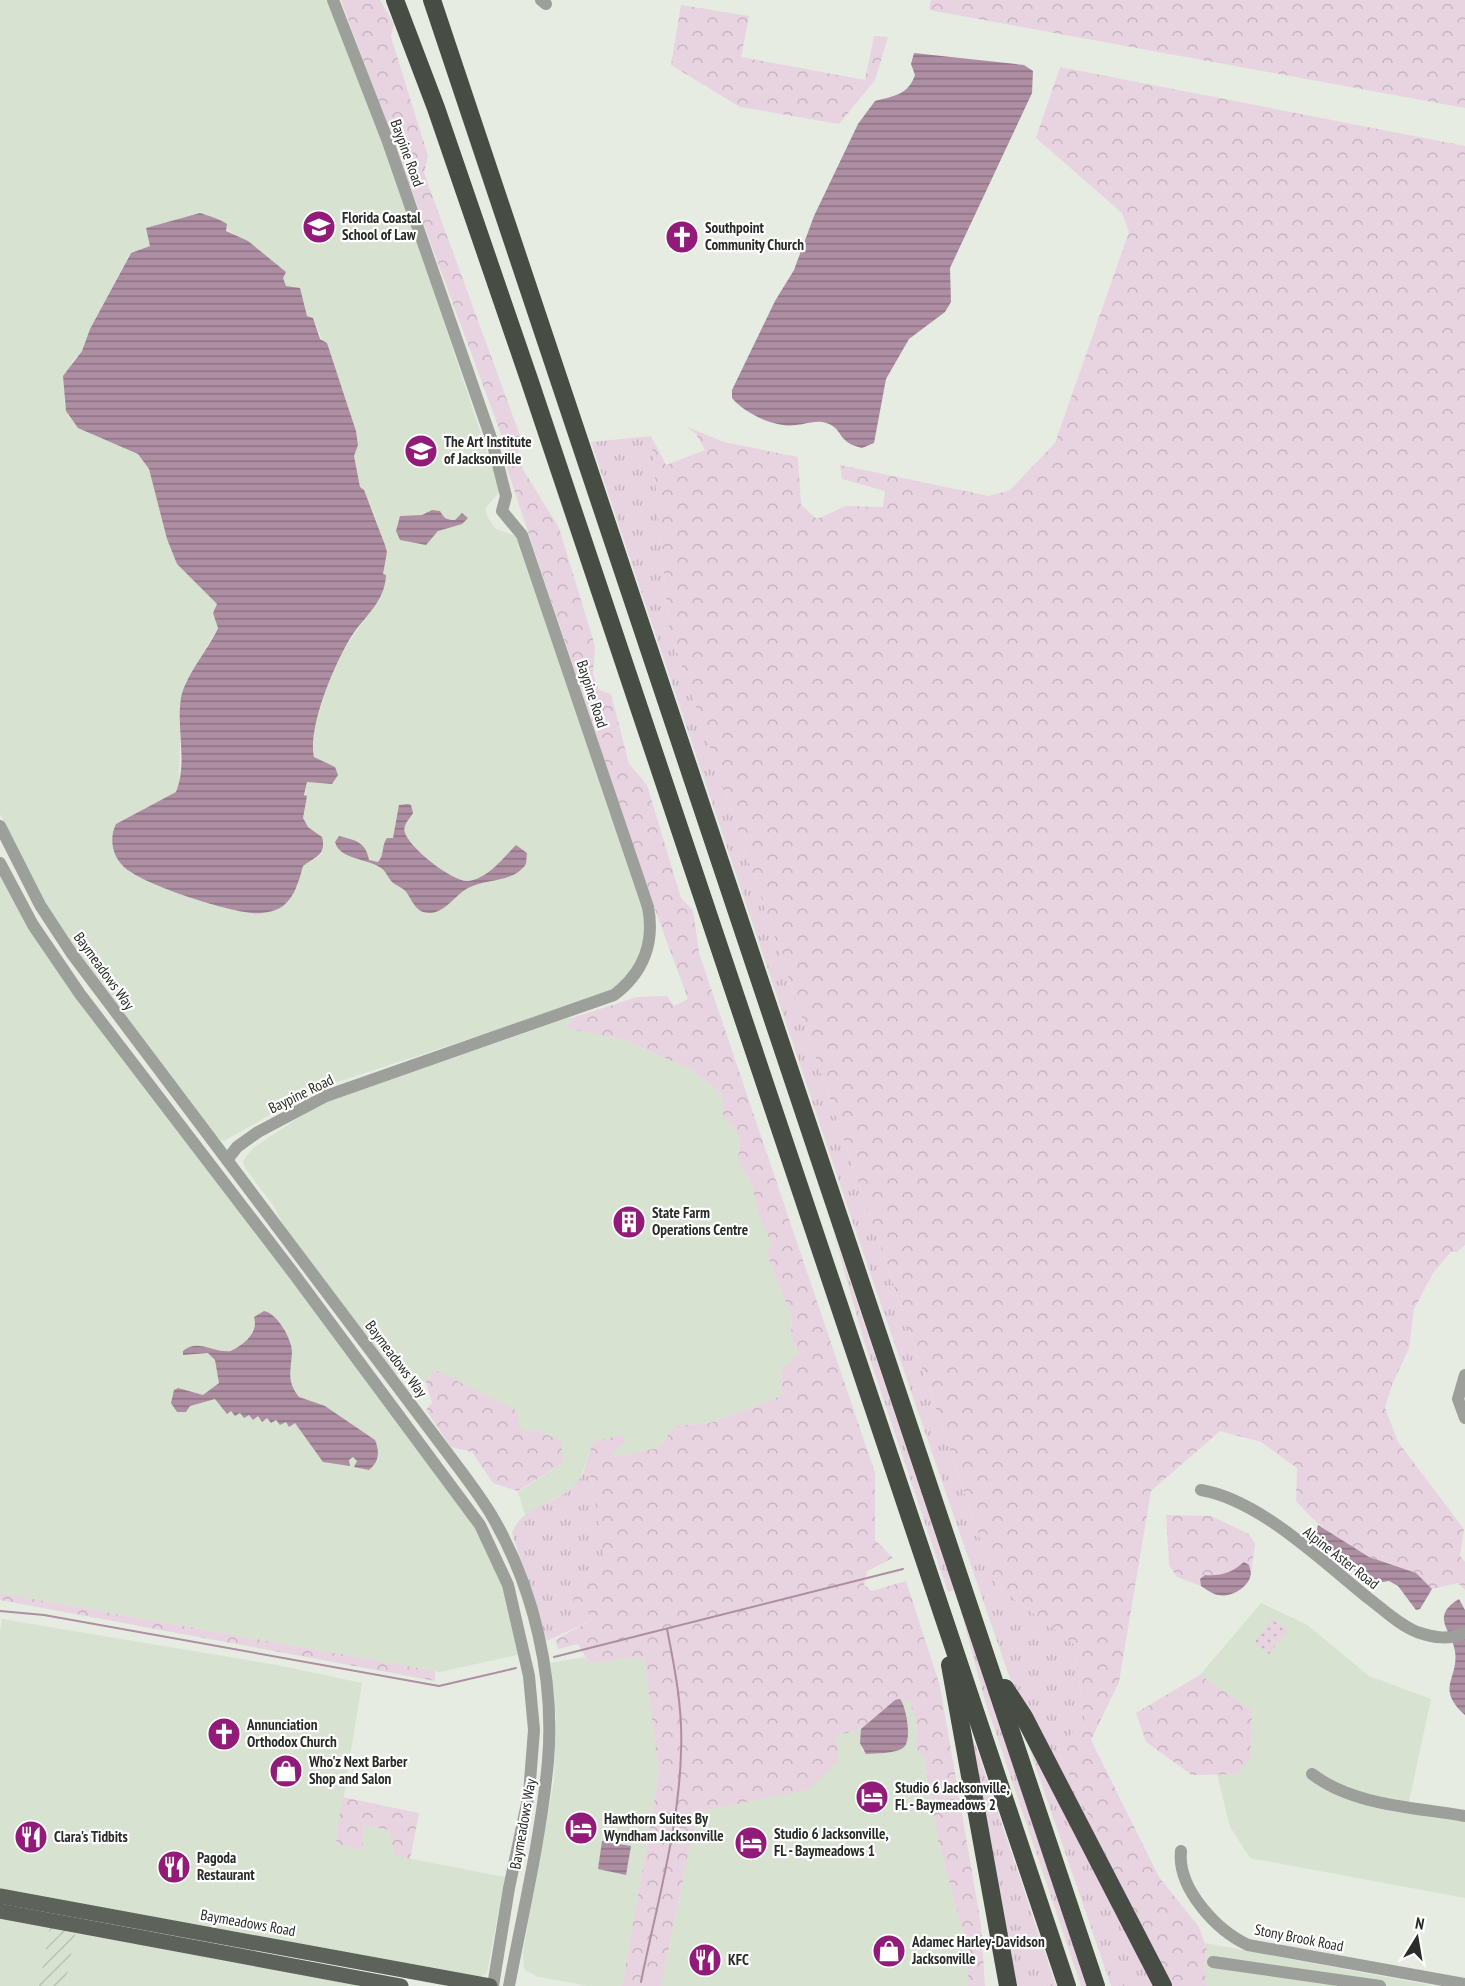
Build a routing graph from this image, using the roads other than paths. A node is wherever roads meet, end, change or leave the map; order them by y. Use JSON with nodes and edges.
{"nodes":[{"id":1,"x":333,"y":0,"type":"edge"},
{"id":2,"x":395,"y":0,"type":"edge"},
{"id":3,"x":432,"y":0,"type":"edge"},
{"id":4,"x":0,"y":826,"type":"edge"},
{"id":5,"x":6,"y":854,"type":"edge"},
{"id":6,"x":0,"y":863,"type":"edge"},
{"id":7,"x":227,"y":1160,"type":"junction"},
{"id":8,"x":1465,"y":1375,"type":"edge"},
{"id":9,"x":1465,"y":1418,"type":"edge"},
{"id":10,"x":1201,"y":1490,"type":"dead end"},
{"id":11,"x":939,"y":1604,"type":"junction"},
{"id":12,"x":1465,"y":1633,"type":"edge"},
{"id":13,"x":992,"y":1669,"type":"junction"},
{"id":14,"x":533,"y":1757,"type":"junction"},
{"id":15,"x":548,"y":1760,"type":"junction"},
{"id":16,"x":1312,"y":1774,"type":"dead end"},
{"id":17,"x":1465,"y":1816,"type":"edge"},
{"id":18,"x":1181,"y":1851,"type":"dead end"},
{"id":19,"x":0,"y":1896,"type":"edge"},
{"id":20,"x":0,"y":1911,"type":"edge"},
{"id":21,"x":126,"y":1919,"type":"junction"},
{"id":22,"x":160,"y":1926,"type":"junction"},
{"id":23,"x":100,"y":1930,"type":"junction"},
{"id":24,"x":140,"y":1937,"type":"junction"},
{"id":25,"x":1213,"y":1962,"type":"dead end"},
{"id":26,"x":1006,"y":1983,"type":"edge"},
{"id":27,"x":1465,"y":1984,"type":"edge"},
{"id":28,"x":401,"y":1986,"type":"edge"},
{"id":29,"x":492,"y":1986,"type":"edge"},
{"id":30,"x":509,"y":1986,"type":"edge"},
{"id":31,"x":1066,"y":1986,"type":"edge"},
{"id":32,"x":1096,"y":1986,"type":"edge"},
{"id":33,"x":1163,"y":1986,"type":"edge"},
{"id":34,"x":1380,"y":1986,"type":"edge"}],
"edges":[{"from":1,"to":7,"type":"street","name":"Baypine Road"},
{"from":2,"to":11,"type":"highway"},
{"from":3,"to":13,"type":"highway"},
{"from":4,"to":5,"type":"street","name":"Baymeadows Way"},
{"from":5,"to":7,"type":"street","name":"Baymeadows Way"},
{"from":6,"to":14,"type":"street","name":"Baymeadows Way"},
{"from":7,"to":15,"type":"street","name":"Baymeadows Way"},
{"from":8,"to":9,"type":"street"},
{"from":10,"to":12,"type":"street","name":"Alpine Aster Road"},
{"from":11,"to":26,"type":"highway"},
{"from":11,"to":31,"type":"highway"},
{"from":13,"to":32,"type":"highway"},
{"from":13,"to":33,"type":"highway"},
{"from":14,"to":15,"type":"street"},
{"from":14,"to":29,"type":"street","name":"Baymeadows Way"},
{"from":15,"to":30,"type":"street","name":"Baymeadows Way"},
{"from":16,"to":17,"type":"street"},
{"from":18,"to":27,"type":"street","name":"Stony Brook Road"},
{"from":19,"to":21,"type":"main road","name":"Baymeadows Road"},
{"from":20,"to":23,"type":"main road"},
{"from":21,"to":22,"type":"main road","name":"Baymeadows Road"},
{"from":21,"to":23,"type":"main road"},
{"from":22,"to":24,"type":"main road"},
{"from":22,"to":29,"type":"main road","name":"Baymeadows Road"},
{"from":23,"to":24,"type":"main road"},
{"from":24,"to":28,"type":"main road"},
{"from":25,"to":34,"type":"street"}]}
